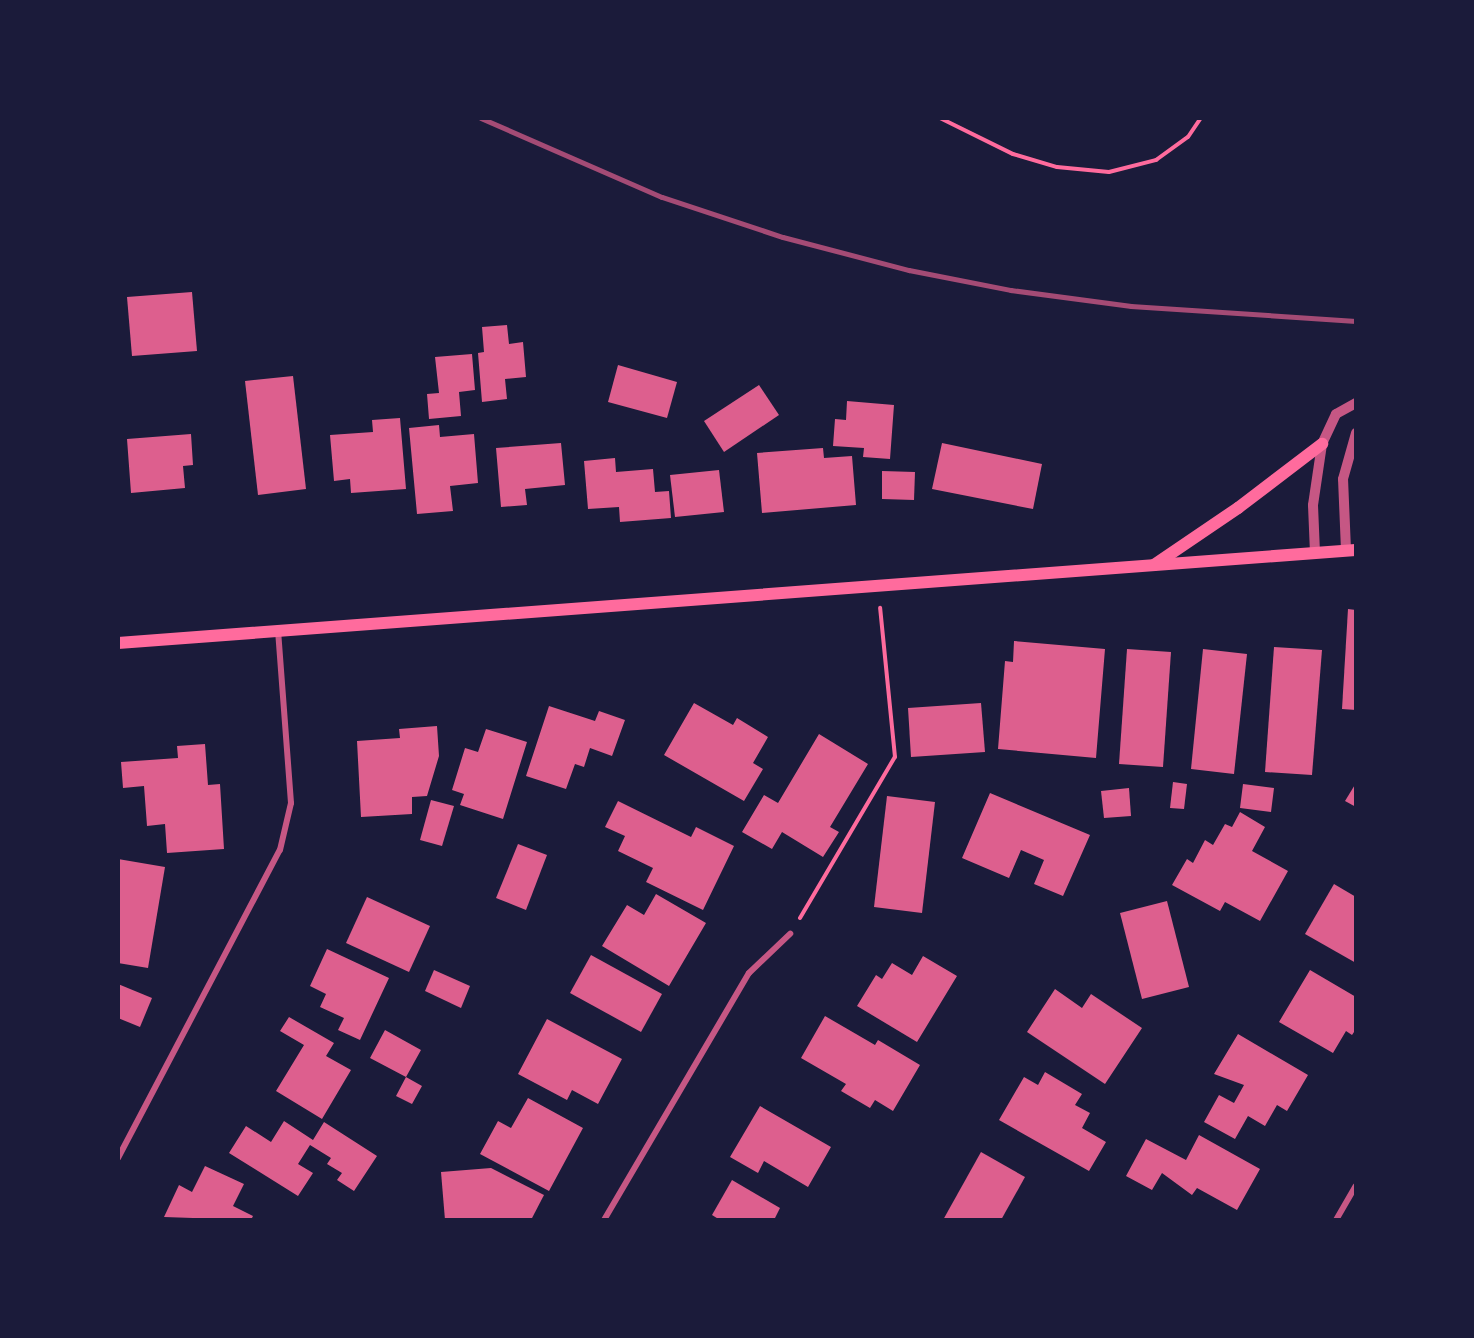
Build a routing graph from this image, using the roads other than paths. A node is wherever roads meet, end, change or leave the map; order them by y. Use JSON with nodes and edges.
{"nodes":[{"id":1,"x":1356,"y":403,"type":"edge"},
{"id":2,"x":1356,"y":433,"type":"edge"},
{"id":3,"x":1322,"y":444,"type":"junction"},
{"id":4,"x":1351,"y":550,"type":"edge"},
{"id":5,"x":1316,"y":553,"type":"junction"},
{"id":6,"x":1153,"y":566,"type":"junction"},
{"id":7,"x":278,"y":633,"type":"junction"},
{"id":8,"x":118,"y":643,"type":"edge"},
{"id":9,"x":790,"y":934,"type":"road end"},
{"id":10,"x":118,"y":1158,"type":"edge"},
{"id":11,"x":1356,"y":1186,"type":"edge"},
{"id":12,"x":604,"y":1220,"type":"edge"},
{"id":13,"x":1336,"y":1220,"type":"edge"}],
"edges":[{"from":1,"to":3,"type":"street"},
{"from":2,"to":4,"type":"street"},
{"from":3,"to":5,"type":"street"},
{"from":3,"to":6,"type":"main road"},
{"from":4,"to":5,"type":"main road"},
{"from":5,"to":6,"type":"main road"},
{"from":6,"to":7,"type":"main road"},
{"from":7,"to":8,"type":"main road"},
{"from":7,"to":10,"type":"street"},
{"from":9,"to":12,"type":"street"},
{"from":11,"to":13,"type":"street"}]}
